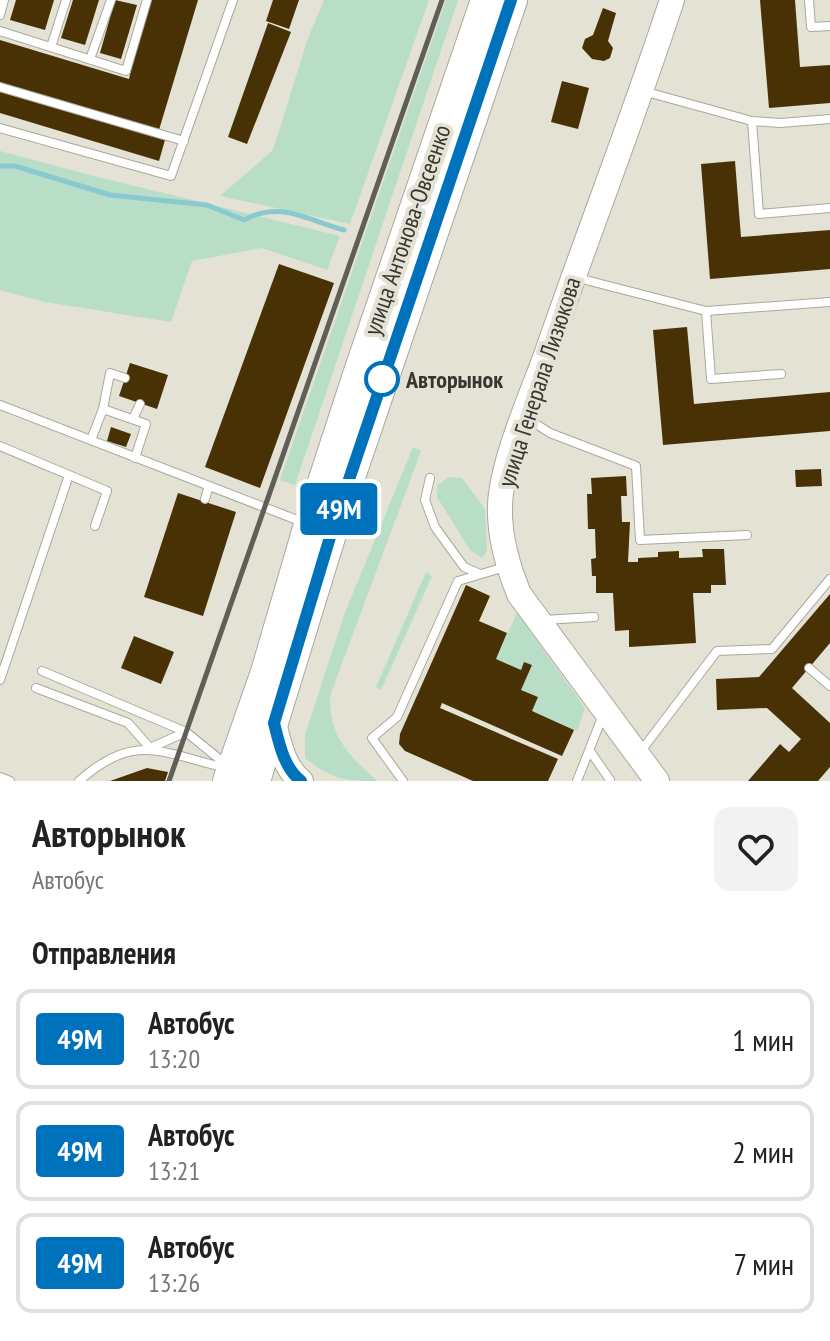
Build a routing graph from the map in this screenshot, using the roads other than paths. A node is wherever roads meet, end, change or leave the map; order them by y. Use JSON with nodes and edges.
{"nodes":[{"id":1,"x":4,"y":0,"type":"edge"},
{"id":2,"x":66,"y":0,"type":"edge"},
{"id":3,"x":111,"y":0,"type":"edge"},
{"id":4,"x":147,"y":0,"type":"edge"},
{"id":5,"x":233,"y":0,"type":"edge"},
{"id":6,"x":486,"y":0,"type":"edge"},
{"id":7,"x":512,"y":0,"type":"edge"},
{"id":8,"x":672,"y":0,"type":"edge"},
{"id":9,"x":809,"y":0,"type":"edge"},
{"id":10,"x":0,"y":15,"type":"edge"},
{"id":11,"x":830,"y":26,"type":"edge"},
{"id":12,"x":0,"y":31,"type":"edge"},
{"id":13,"x":51,"y":47,"type":"junction"},
{"id":14,"x":90,"y":59,"type":"junction"},
{"id":15,"x":0,"y":87,"type":"edge"},
{"id":16,"x":642,"y":91,"type":"junction"},
{"id":17,"x":830,"y":119,"type":"edge"},
{"id":18,"x":752,"y":121,"type":"junction"},
{"id":19,"x":0,"y":128,"type":"edge"},
{"id":20,"x":184,"y":141,"type":"junction"},
{"id":21,"x":830,"y":208,"type":"edge"},
{"id":22,"x":573,"y":276,"type":"junction"},
{"id":23,"x":830,"y":302,"type":"edge"},
{"id":24,"x":706,"y":311,"type":"junction"},
{"id":25,"x":781,"y":374,"type":"dead end"},
{"id":26,"x":125,"y":378,"type":"dead end"},
{"id":27,"x":140,"y":404,"type":"dead end"},
{"id":28,"x":0,"y":405,"type":"edge"},
{"id":29,"x":103,"y":409,"type":"junction"},
{"id":30,"x":524,"y":417,"type":"junction"},
{"id":31,"x":133,"y":419,"type":"junction"},
{"id":32,"x":91,"y":440,"type":"junction"},
{"id":33,"x":0,"y":446,"type":"edge"},
{"id":34,"x":135,"y":458,"type":"junction"},
{"id":35,"x":69,"y":475,"type":"junction"},
{"id":36,"x":430,"y":478,"type":"dead end"},
{"id":37,"x":209,"y":486,"type":"junction"},
{"id":38,"x":205,"y":499,"type":"dead end"},
{"id":39,"x":95,"y":526,"type":"dead end"},
{"id":40,"x":320,"y":529,"type":"junction"},
{"id":41,"x":747,"y":535,"type":"dead end"},
{"id":42,"x":508,"y":566,"type":"junction"},
{"id":43,"x":481,"y":574,"type":"junction"},
{"id":44,"x":830,"y":579,"type":"edge"},
{"id":45,"x":594,"y":617,"type":"dead end"},
{"id":46,"x":539,"y":621,"type":"junction"},
{"id":47,"x":809,"y":668,"type":"dead end"},
{"id":48,"x":42,"y":671,"type":"dead end"},
{"id":49,"x":0,"y":680,"type":"edge"},
{"id":50,"x":830,"y":686,"type":"edge"},
{"id":51,"x":36,"y":688,"type":"dead end"},
{"id":52,"x":605,"y":710,"type":"junction"},
{"id":53,"x":274,"y":723,"type":"junction"},
{"id":54,"x":186,"y":732,"type":"junction"},
{"id":55,"x":150,"y":748,"type":"junction"},
{"id":56,"x":590,"y":751,"type":"junction"},
{"id":57,"x":638,"y":754,"type":"junction"},
{"id":58,"x":0,"y":777,"type":"edge"},
{"id":59,"x":250,"y":777,"type":"edge"},
{"id":60,"x":610,"y":780,"type":"edge"},
{"id":61,"x":10,"y":781,"type":"edge"},
{"id":62,"x":79,"y":781,"type":"edge"},
{"id":63,"x":301,"y":781,"type":"edge"},
{"id":64,"x":403,"y":781,"type":"edge"},
{"id":65,"x":577,"y":781,"type":"edge"},
{"id":66,"x":657,"y":781,"type":"edge"}],
"edges":[{"from":1,"to":10,"type":"lane"},
{"from":2,"to":13,"type":"lane"},
{"from":3,"to":14,"type":"lane"},
{"from":4,"to":14,"type":"lane"},
{"from":5,"to":20,"type":"lane"},
{"from":6,"to":40,"type":"highway","name":"улица Антонова-Овсеенко"},
{"from":7,"to":40,"type":"highway","name":"улица Антонова-Овсеенко"},
{"from":8,"to":16,"type":"street","name":"улица Генерала Лизюкова"},
{"from":9,"to":11,"type":"lane"},
{"from":12,"to":13,"type":"lane"},
{"from":13,"to":14,"type":"lane"},
{"from":15,"to":20,"type":"lane"},
{"from":16,"to":18,"type":"lane"},
{"from":16,"to":22,"type":"street","name":"улица Генерала Лизюкова"},
{"from":17,"to":18,"type":"lane"},
{"from":18,"to":21,"type":"lane"},
{"from":19,"to":20,"type":"lane"},
{"from":22,"to":24,"type":"lane"},
{"from":22,"to":30,"type":"street","name":"улица Генерала Лизюкова"},
{"from":23,"to":24,"type":"lane"},
{"from":24,"to":25,"type":"lane"},
{"from":26,"to":29,"type":"lane"},
{"from":27,"to":31,"type":"lane"},
{"from":28,"to":32,"type":"lane"},
{"from":29,"to":31,"type":"lane"},
{"from":29,"to":32,"type":"lane"},
{"from":30,"to":41,"type":"lane"},
{"from":30,"to":42,"type":"street","name":"улица Генерала Лизюкова"},
{"from":31,"to":34,"type":"lane"},
{"from":32,"to":34,"type":"lane"},
{"from":33,"to":35,"type":"lane"},
{"from":34,"to":37,"type":"lane"},
{"from":35,"to":39,"type":"lane"},
{"from":35,"to":49,"type":"lane"},
{"from":36,"to":43,"type":"lane"},
{"from":37,"to":38,"type":"lane"},
{"from":37,"to":40,"type":"lane"},
{"from":40,"to":53,"type":"highway","name":"улица Антонова-Овсеенко"},
{"from":40,"to":59,"type":"highway","name":"улица Антонова-Овсеенко"},
{"from":42,"to":43,"type":"lane"},
{"from":42,"to":46,"type":"street","name":"улица Генерала Лизюкова"},
{"from":43,"to":64,"type":"lane"},
{"from":44,"to":57,"type":"lane"},
{"from":45,"to":46,"type":"lane"},
{"from":46,"to":52,"type":"street","name":"улица Генерала Лизюкова"},
{"from":47,"to":50,"type":"lane"},
{"from":48,"to":54,"type":"lane"},
{"from":51,"to":55,"type":"lane"},
{"from":52,"to":56,"type":"lane"},
{"from":52,"to":57,"type":"street","name":"улица Генерала Лизюкова"},
{"from":53,"to":59,"type":"highway","name":"улица Антонова-Овсеенко"},
{"from":53,"to":63,"type":"street"},
{"from":54,"to":55,"type":"lane"},
{"from":54,"to":59,"type":"lane"},
{"from":55,"to":59,"type":"lane"},
{"from":55,"to":62,"type":"lane"},
{"from":56,"to":60,"type":"lane"},
{"from":56,"to":65,"type":"lane"},
{"from":57,"to":66,"type":"street","name":"улица Генерала Лизюкова"},
{"from":58,"to":61,"type":"lane"}]}
